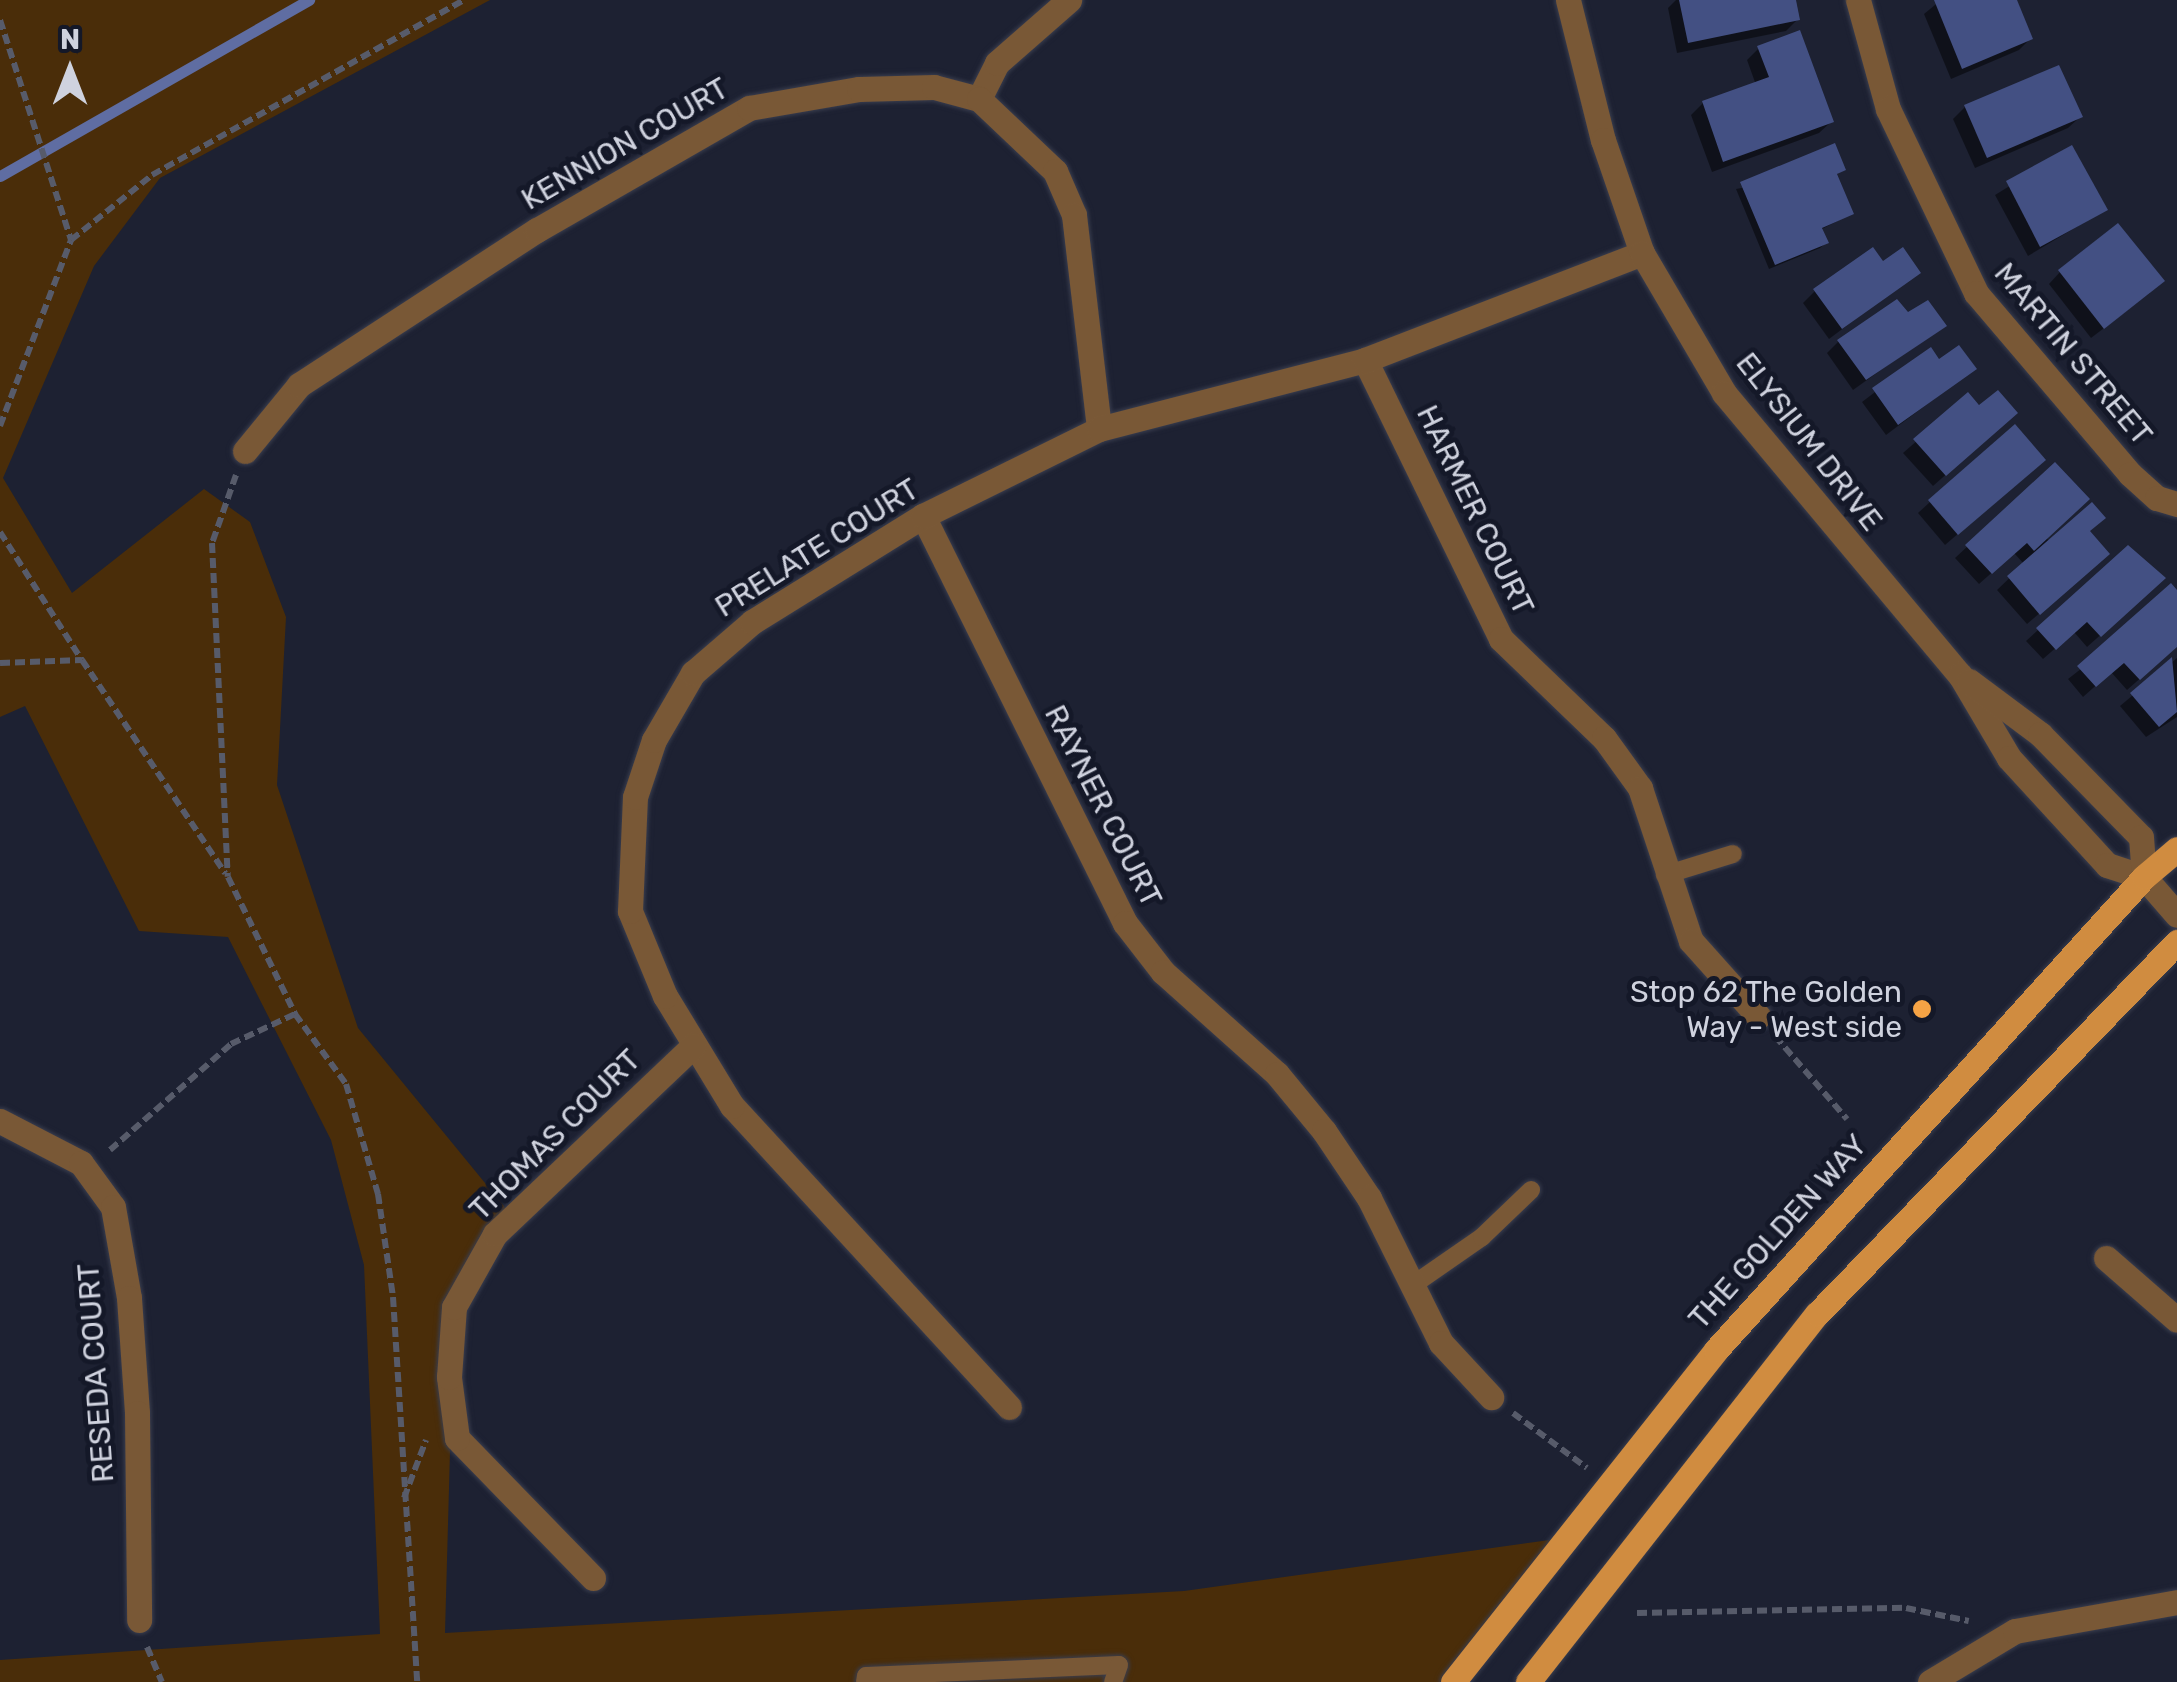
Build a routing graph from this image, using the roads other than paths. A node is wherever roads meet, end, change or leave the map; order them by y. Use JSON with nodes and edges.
{"nodes":[{"id":1,"x":1069,"y":0,"type":"edge"},
{"id":2,"x":1568,"y":0,"type":"edge"},
{"id":3,"x":1858,"y":0,"type":"edge"},
{"id":4,"x":979,"y":98,"type":"junction"},
{"id":5,"x":1642,"y":253,"type":"junction"},
{"id":6,"x":1365,"y":360,"type":"junction"},
{"id":7,"x":1100,"y":430,"type":"junction"},
{"id":8,"x":244,"y":450,"type":"road end"},
{"id":9,"x":2177,"y":504,"type":"edge"},
{"id":10,"x":923,"y":516,"type":"junction"},
{"id":11,"x":1960,"y":675,"type":"junction"},
{"id":12,"x":2177,"y":848,"type":"edge"},
{"id":13,"x":1732,"y":854,"type":"dead end"},
{"id":14,"x":1665,"y":876,"type":"junction"},
{"id":15,"x":2144,"y":877,"type":"junction"},
{"id":16,"x":2177,"y":915,"type":"edge"},
{"id":17,"x":2177,"y":942,"type":"edge"},
{"id":18,"x":1758,"y":1016,"type":"road end"},
{"id":19,"x":694,"y":1045,"type":"junction"},
{"id":20,"x":0,"y":1120,"type":"edge"},
{"id":21,"x":1531,"y":1190,"type":"dead end"},
{"id":22,"x":2106,"y":1258,"type":"dead end"},
{"id":23,"x":1410,"y":1286,"type":"junction"},
{"id":24,"x":2177,"y":1320,"type":"edge"},
{"id":25,"x":1492,"y":1397,"type":"road end"},
{"id":26,"x":1008,"y":1407,"type":"dead end"},
{"id":27,"x":593,"y":1578,"type":"dead end"},
{"id":28,"x":2177,"y":1602,"type":"edge"},
{"id":29,"x":139,"y":1620,"type":"dead end"},
{"id":30,"x":866,"y":1682,"type":"edge"},
{"id":31,"x":1113,"y":1682,"type":"edge"},
{"id":32,"x":1452,"y":1682,"type":"edge"},
{"id":33,"x":1528,"y":1682,"type":"edge"},
{"id":34,"x":1930,"y":1682,"type":"edge"}],
"edges":[{"from":1,"to":4,"type":"street"},
{"from":2,"to":5,"type":"street","name":"ELYSIUM DRIVE"},
{"from":3,"to":9,"type":"street","name":"MARTIN STREET"},
{"from":4,"to":7,"type":"street"},
{"from":4,"to":8,"type":"street","name":"KENNION COURT"},
{"from":5,"to":6,"type":"street","name":"PRELATE COURT"},
{"from":5,"to":11,"type":"street","name":"ELYSIUM DRIVE"},
{"from":6,"to":7,"type":"street","name":"PRELATE COURT"},
{"from":6,"to":14,"type":"street","name":"HARMER COURT"},
{"from":7,"to":10,"type":"street","name":"PRELATE COURT"},
{"from":10,"to":19,"type":"street","name":"PRELATE COURT"},
{"from":10,"to":23,"type":"street","name":"RAYNER COURT"},
{"from":11,"to":15,"type":"street","name":"ELYSIUM DRIVE"},
{"from":11,"to":15,"type":"street","name":"ELYSIUM DRIVE"},
{"from":12,"to":15,"type":"main road","name":"THE GOLDEN WAY"},
{"from":13,"to":14,"type":"lane"},
{"from":14,"to":18,"type":"street","name":"HARMER COURT"},
{"from":15,"to":16,"type":"street","name":"ELYSIUM DRIVE"},
{"from":15,"to":32,"type":"main road","name":"THE GOLDEN WAY"},
{"from":17,"to":33,"type":"main road"},
{"from":19,"to":26,"type":"street","name":"PRELATE COURT"},
{"from":19,"to":27,"type":"street","name":"THOMAS COURT"},
{"from":20,"to":29,"type":"street","name":"RESEDA COURT"},
{"from":21,"to":23,"type":"lane"},
{"from":22,"to":24,"type":"street"},
{"from":23,"to":25,"type":"street","name":"RAYNER COURT"},
{"from":28,"to":34,"type":"street"},
{"from":30,"to":31,"type":"lane"}]}
